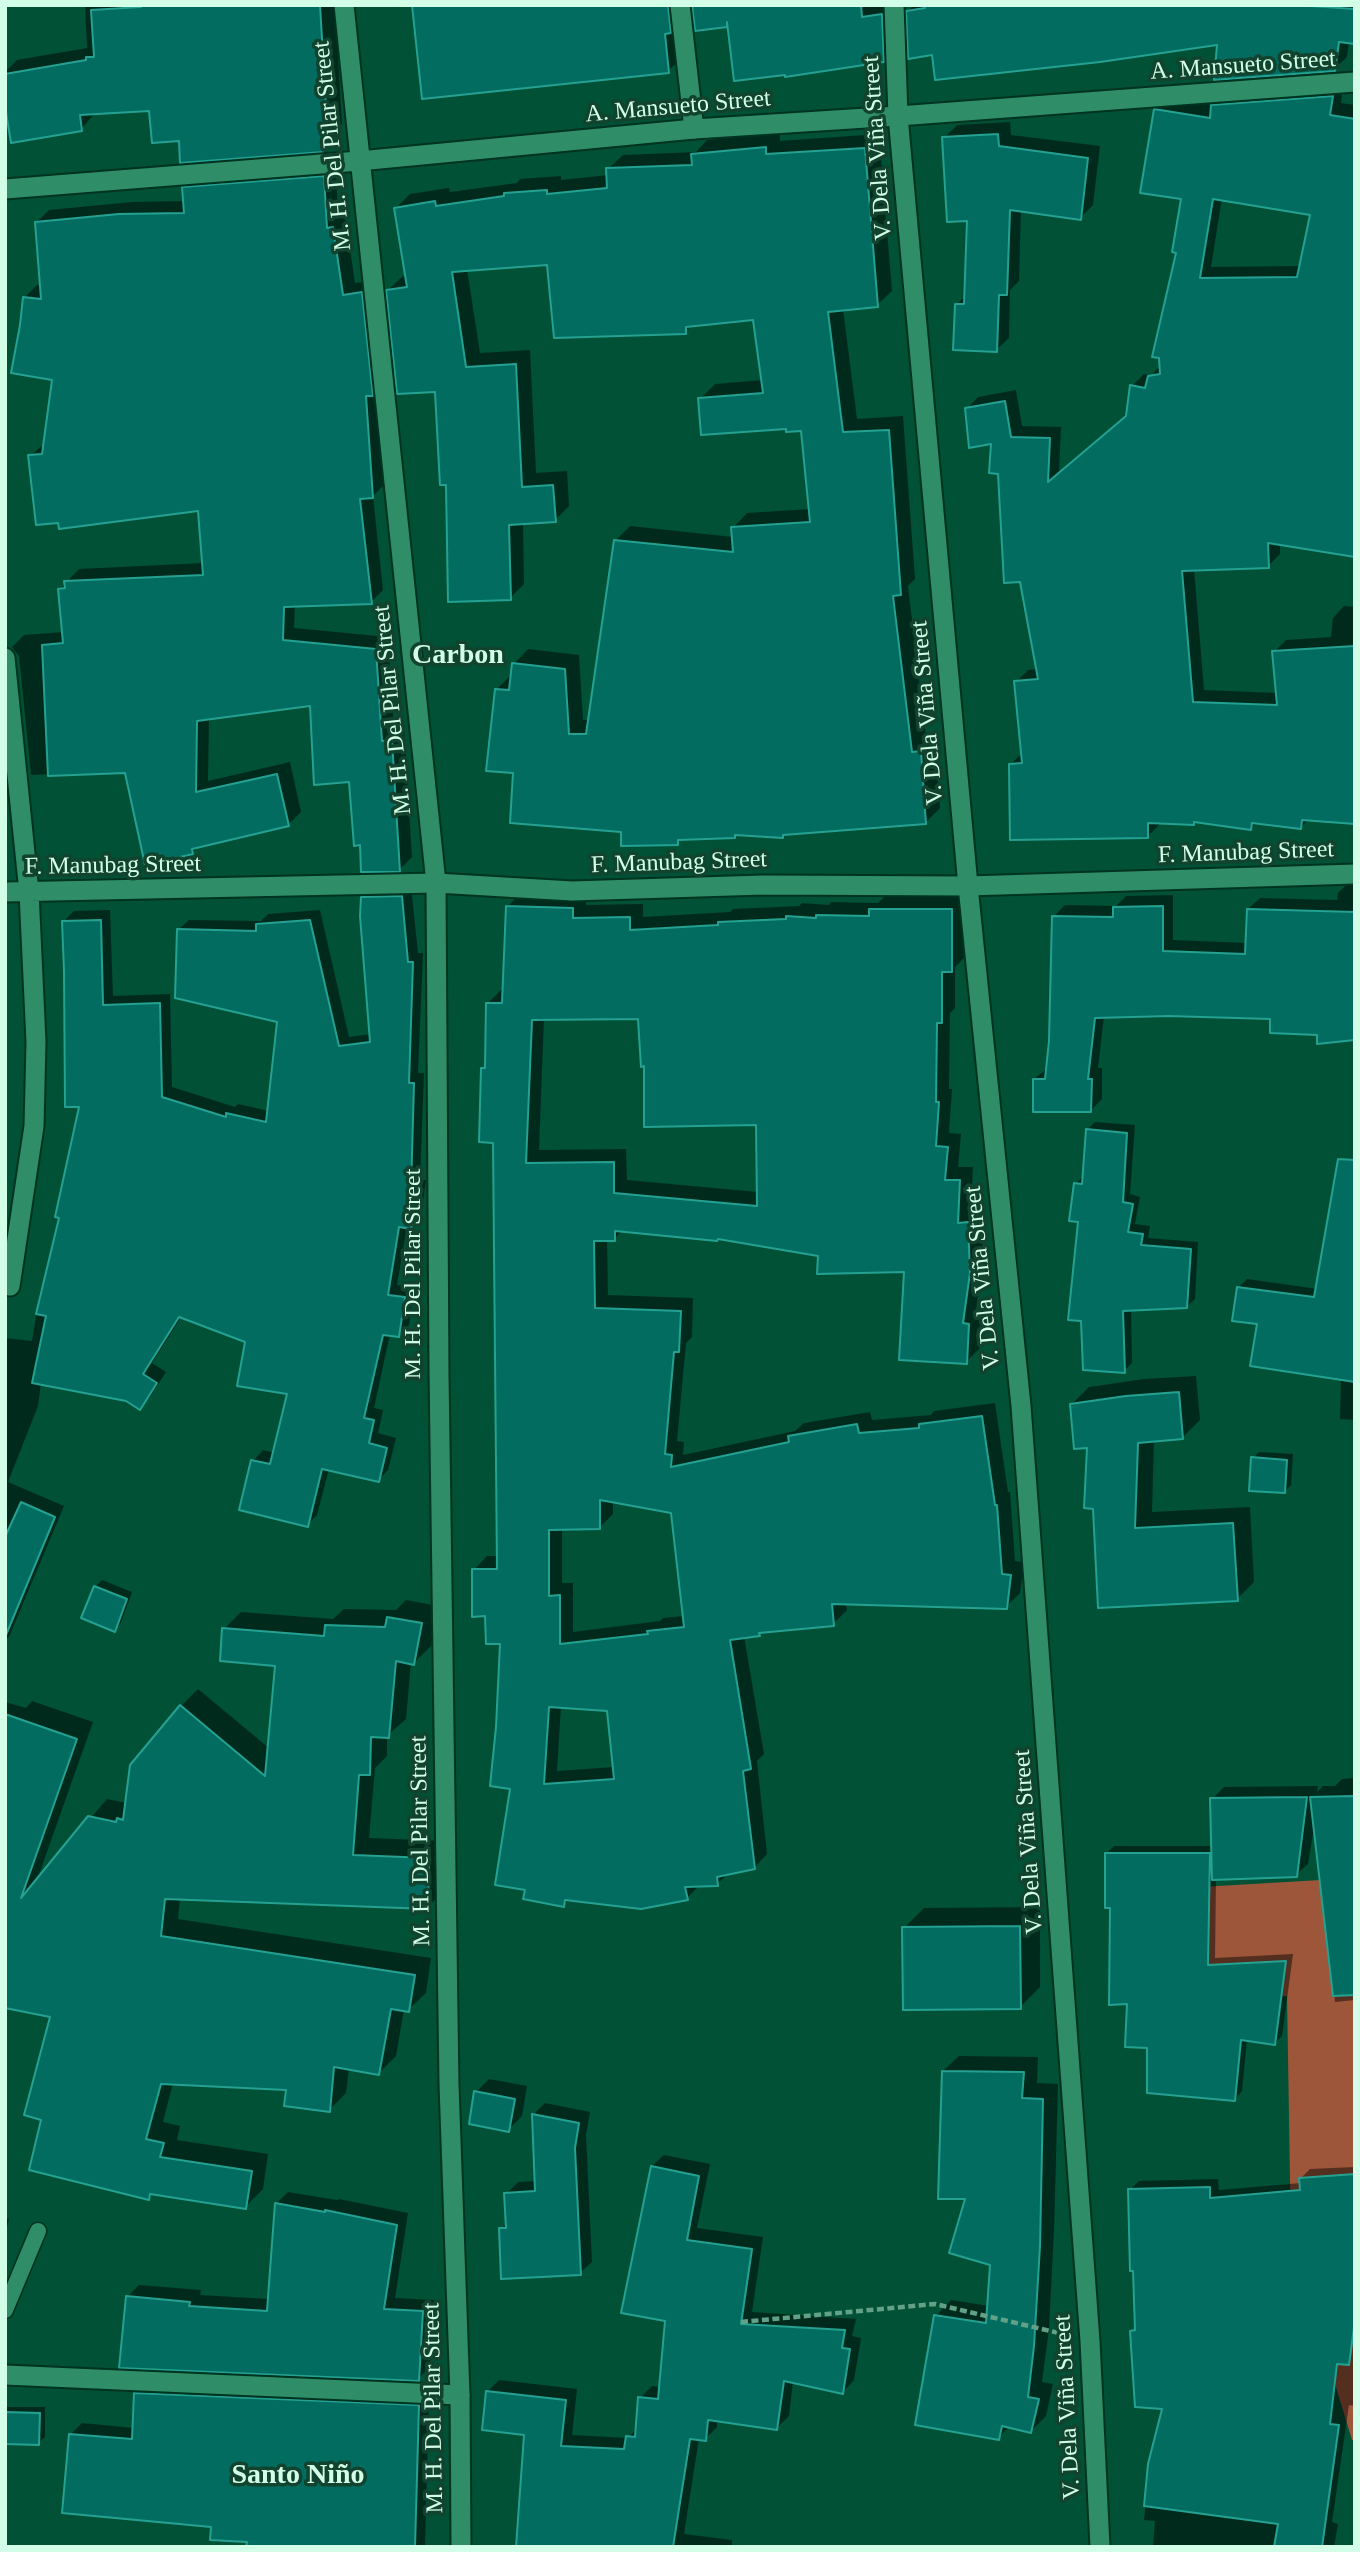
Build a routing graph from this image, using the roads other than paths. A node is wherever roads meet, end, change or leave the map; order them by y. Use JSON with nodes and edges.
{"nodes":[{"id":1,"x":344,"y":5,"type":"edge"},
{"id":2,"x":680,"y":5,"type":"edge"},
{"id":3,"x":894,"y":5,"type":"edge"},
{"id":4,"x":1355,"y":82,"type":"edge"},
{"id":5,"x":898,"y":116,"type":"junction"},
{"id":6,"x":694,"y":129,"type":"junction"},
{"id":7,"x":359,"y":161,"type":"junction"},
{"id":8,"x":5,"y":189,"type":"edge"},
{"id":9,"x":5,"y":658,"type":"edge"},
{"id":10,"x":1355,"y":874,"type":"edge"},
{"id":11,"x":436,"y":883,"type":"junction"},
{"id":12,"x":968,"y":886,"type":"junction"},
{"id":13,"x":5,"y":892,"type":"edge"},
{"id":14,"x":29,"y":892,"type":"junction"},
{"id":15,"x":10,"y":1286,"type":"dead end"},
{"id":16,"x":38,"y":2231,"type":"dead end"},
{"id":17,"x":5,"y":2311,"type":"edge"},
{"id":18,"x":5,"y":2375,"type":"edge"},
{"id":19,"x":460,"y":2395,"type":"junction"},
{"id":20,"x":461,"y":2547,"type":"edge"},
{"id":21,"x":1100,"y":2547,"type":"edge"}],
"edges":[{"from":1,"to":7,"type":"street","name":"M. H. Del Pilar Street"},
{"from":2,"to":6,"type":"street"},
{"from":3,"to":5,"type":"street","name":"V. Dela Viña Street"},
{"from":4,"to":5,"type":"street","name":"A. Mansueto Street"},
{"from":5,"to":6,"type":"street","name":"A. Mansueto Street"},
{"from":5,"to":12,"type":"street","name":"V. Dela Viña Street"},
{"from":6,"to":7,"type":"street","name":"A. Mansueto Street"},
{"from":7,"to":8,"type":"street","name":"A. Mansueto Street"},
{"from":7,"to":11,"type":"street","name":"M. H. Del Pilar Street"},
{"from":9,"to":14,"type":"street"},
{"from":10,"to":12,"type":"street","name":"F. Manubag Street"},
{"from":11,"to":12,"type":"street","name":"F. Manubag Street"},
{"from":11,"to":14,"type":"street","name":"F. Manubag Street"},
{"from":11,"to":19,"type":"street","name":"M. H. Del Pilar Street"},
{"from":12,"to":21,"type":"street","name":"V. Dela Viña Street"},
{"from":13,"to":14,"type":"street","name":"F. Manubag Street"},
{"from":14,"to":15,"type":"street"},
{"from":16,"to":17,"type":"lane"},
{"from":18,"to":19,"type":"street"},
{"from":19,"to":20,"type":"street","name":"M. H. Del Pilar Street"}]}
